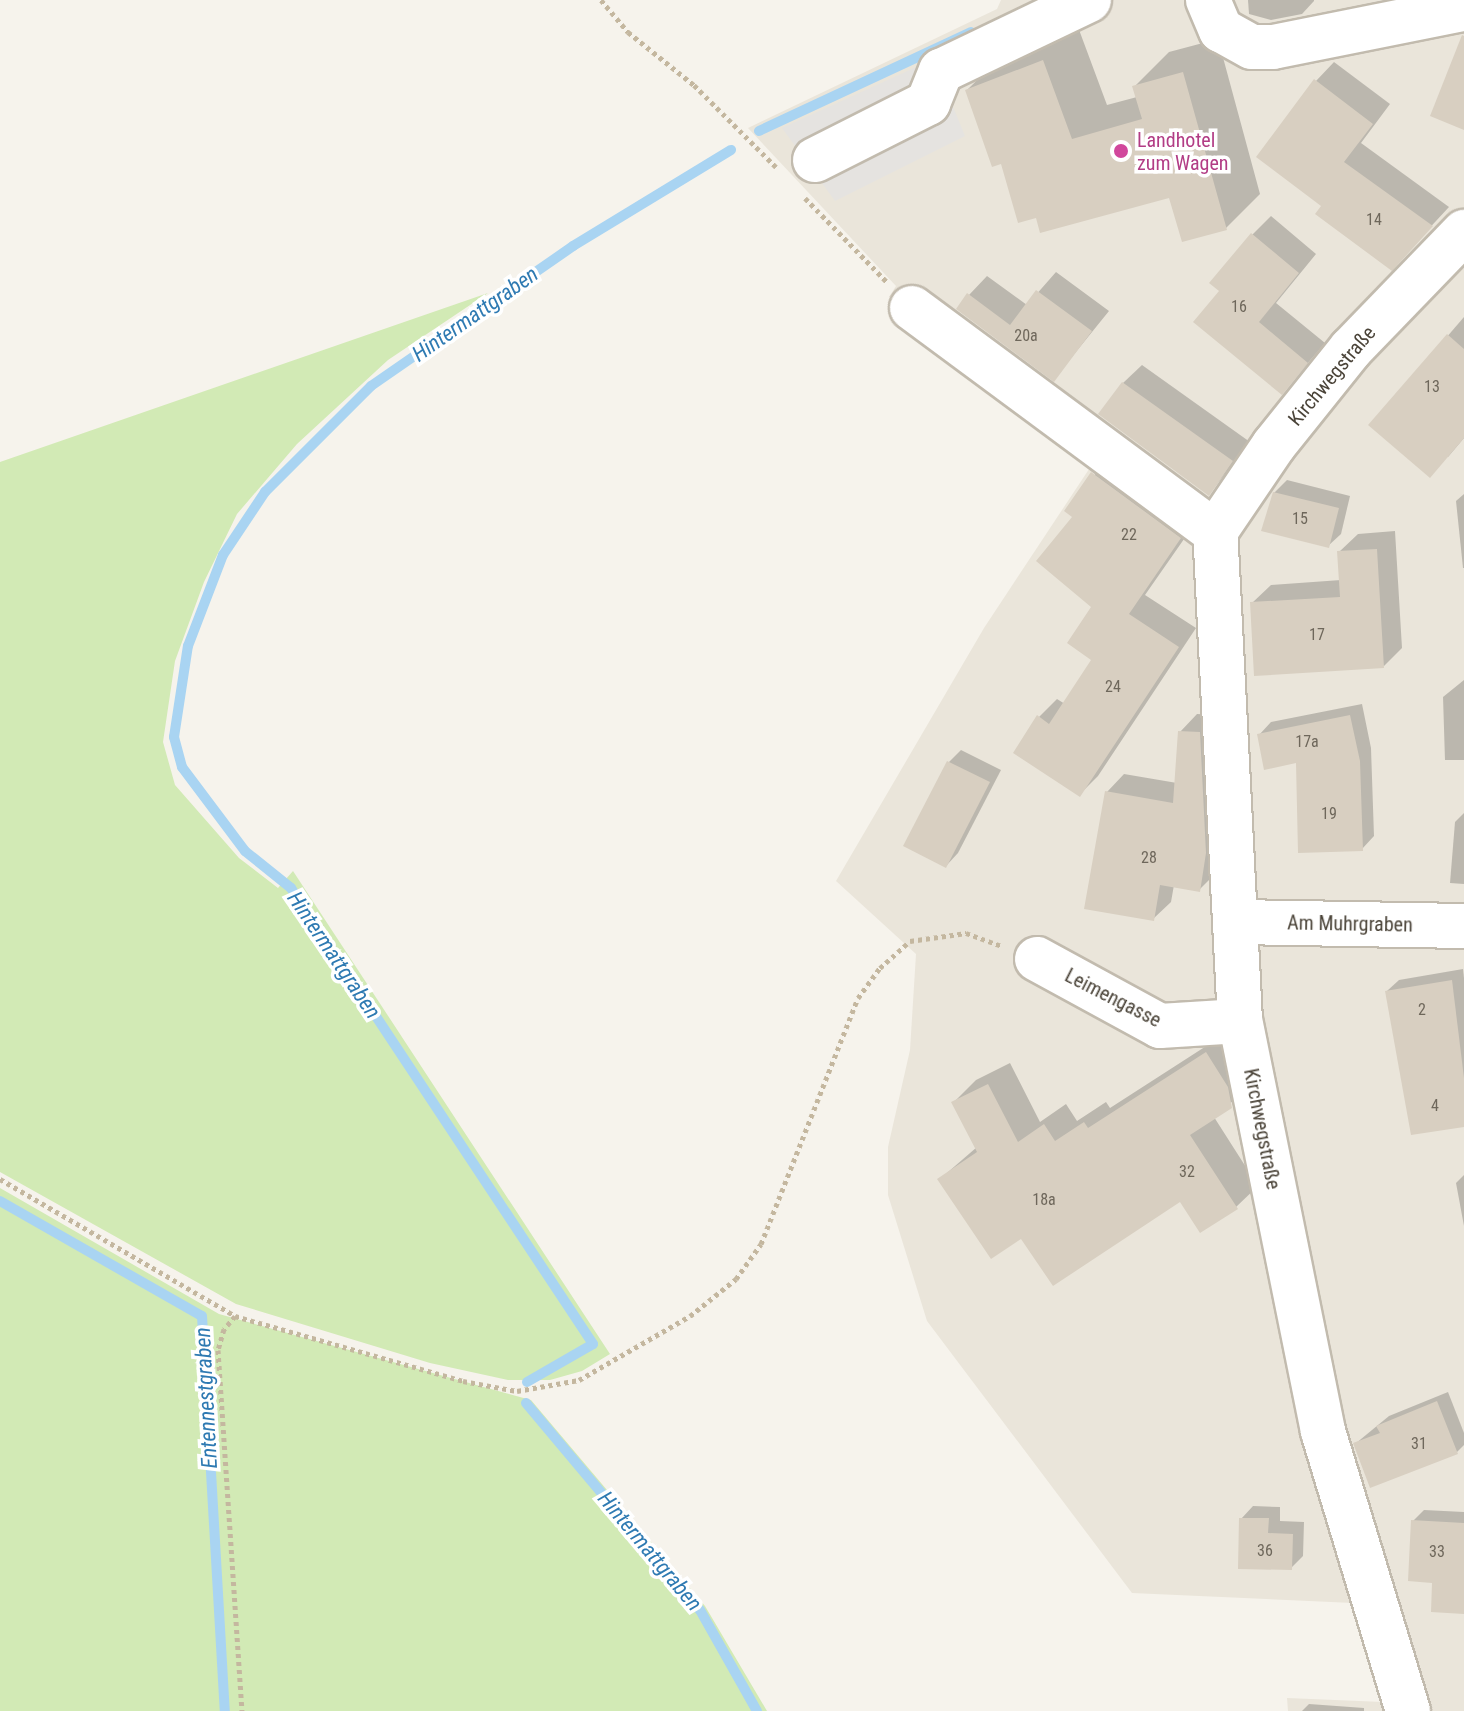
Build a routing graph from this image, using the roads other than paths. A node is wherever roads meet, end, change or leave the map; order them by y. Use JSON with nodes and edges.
{"nodes":[{"id":1,"x":1089,"y":0,"type":"edge"},
{"id":2,"x":1208,"y":0,"type":"edge"},
{"id":3,"x":1464,"y":9,"type":"edge"},
{"id":4,"x":798,"y":174,"type":"road end"},
{"id":5,"x":1464,"y":232,"type":"edge"},
{"id":6,"x":912,"y":308,"type":"road end"},
{"id":7,"x":1215,"y":532,"type":"junction"},
{"id":8,"x":1236,"y":922,"type":"junction"},
{"id":9,"x":1464,"y":926,"type":"edge"},
{"id":10,"x":1037,"y":959,"type":"road end"},
{"id":11,"x":1240,"y":1021,"type":"junction"},
{"id":12,"x":1408,"y":1711,"type":"edge"}],
"edges":[{"from":1,"to":4,"type":"street"},
{"from":2,"to":3,"type":"street"},
{"from":5,"to":7,"type":"street","name":"Kirchwegstraße"},
{"from":6,"to":7,"type":"street"},
{"from":7,"to":8,"type":"street","name":"Kirchwegstraße"},
{"from":8,"to":9,"type":"street","name":"Am Muhrgraben"},
{"from":8,"to":11,"type":"street","name":"Kirchwegstraße"},
{"from":10,"to":11,"type":"street","name":"Leimengasse"},
{"from":11,"to":12,"type":"street","name":"Kirchwegstraße"}]}
